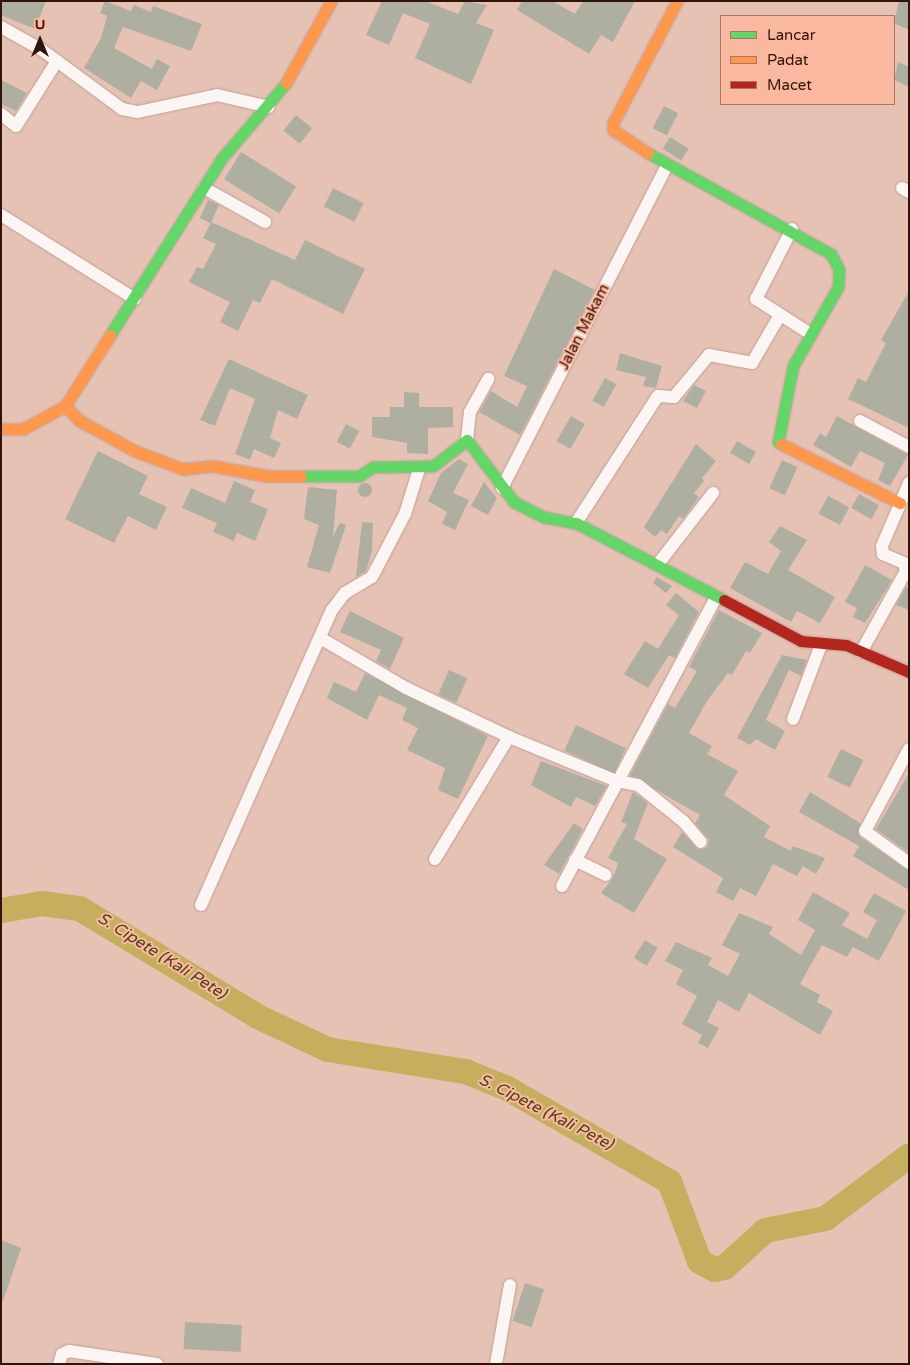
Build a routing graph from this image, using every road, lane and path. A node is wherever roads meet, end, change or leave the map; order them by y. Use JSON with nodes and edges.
{"nodes":[{"id":1,"x":331,"y":1,"type":"edge"},
{"id":2,"x":677,"y":1,"type":"edge"},
{"id":3,"x":1,"y":27,"type":"edge"},
{"id":4,"x":57,"y":60,"type":"junction"},
{"id":5,"x":269,"y":107,"type":"junction"},
{"id":6,"x":1,"y":114,"type":"edge"},
{"id":7,"x":667,"y":166,"type":"junction"},
{"id":8,"x":204,"y":188,"type":"junction"},
{"id":9,"x":1,"y":215,"type":"edge"},
{"id":10,"x":265,"y":222,"type":"dead end"},
{"id":11,"x":792,"y":230,"type":"junction"},
{"id":12,"x":135,"y":299,"type":"junction"},
{"id":13,"x":780,"y":315,"type":"junction"},
{"id":14,"x":809,"y":333,"type":"junction"},
{"id":15,"x":488,"y":378,"type":"dead end"},
{"id":16,"x":65,"y":406,"type":"junction"},
{"id":17,"x":860,"y":421,"type":"dead end"},
{"id":18,"x":1,"y":429,"type":"edge"},
{"id":19,"x":467,"y":440,"type":"junction"},
{"id":20,"x":909,"y":447,"type":"edge"},
{"id":21,"x":419,"y":469,"type":"junction"},
{"id":22,"x":909,"y":483,"type":"edge"},
{"id":23,"x":502,"y":488,"type":"junction"},
{"id":24,"x":713,"y":493,"type":"dead end"},
{"id":25,"x":900,"y":503,"type":"junction"},
{"id":26,"x":576,"y":523,"type":"junction"},
{"id":27,"x":658,"y":564,"type":"junction"},
{"id":28,"x":716,"y":598,"type":"junction"},
{"id":29,"x":322,"y":639,"type":"junction"},
{"id":30,"x":821,"y":645,"type":"junction"},
{"id":31,"x":861,"y":652,"type":"junction"},
{"id":32,"x":909,"y":672,"type":"edge"},
{"id":33,"x":793,"y":719,"type":"dead end"},
{"id":34,"x":509,"y":737,"type":"junction"},
{"id":35,"x":909,"y":749,"type":"edge"},
{"id":36,"x":617,"y":781,"type":"junction"},
{"id":37,"x":701,"y":842,"type":"dead end"},
{"id":38,"x":435,"y":859,"type":"dead end"},
{"id":39,"x":575,"y":860,"type":"junction"},
{"id":40,"x":909,"y":863,"type":"edge"},
{"id":41,"x":606,"y":874,"type":"dead end"},
{"id":42,"x":562,"y":886,"type":"dead end"},
{"id":43,"x":201,"y":905,"type":"dead end"},
{"id":44,"x":510,"y":1285,"type":"dead end"},
{"id":45,"x":59,"y":1364,"type":"edge"},
{"id":46,"x":157,"y":1364,"type":"edge"},
{"id":47,"x":496,"y":1364,"type":"edge"}],
"edges":[{"from":1,"to":5,"type":"street"},
{"from":2,"to":7,"type":"street"},
{"from":3,"to":4,"type":"street"},
{"from":4,"to":5,"type":"street"},
{"from":4,"to":6,"type":"street"},
{"from":5,"to":8,"type":"street"},
{"from":7,"to":11,"type":"street"},
{"from":7,"to":23,"type":"street","name":"Jalan Makam"},
{"from":8,"to":10,"type":"street"},
{"from":8,"to":12,"type":"street"},
{"from":9,"to":12,"type":"street"},
{"from":11,"to":13,"type":"street"},
{"from":11,"to":14,"type":"street"},
{"from":12,"to":16,"type":"street"},
{"from":13,"to":14,"type":"street"},
{"from":13,"to":26,"type":"street"},
{"from":14,"to":25,"type":"street"},
{"from":15,"to":19,"type":"street"},
{"from":16,"to":18,"type":"street"},
{"from":16,"to":21,"type":"street"},
{"from":17,"to":20,"type":"street"},
{"from":19,"to":21,"type":"street"},
{"from":19,"to":23,"type":"street"},
{"from":21,"to":29,"type":"street"},
{"from":22,"to":25,"type":"street"},
{"from":23,"to":26,"type":"street"},
{"from":24,"to":27,"type":"street"},
{"from":25,"to":31,"type":"street"},
{"from":26,"to":27,"type":"street"},
{"from":27,"to":28,"type":"street"},
{"from":28,"to":30,"type":"street"},
{"from":28,"to":36,"type":"street"},
{"from":29,"to":34,"type":"street"},
{"from":29,"to":43,"type":"street"},
{"from":30,"to":31,"type":"street"},
{"from":30,"to":33,"type":"street"},
{"from":31,"to":32,"type":"street"},
{"from":34,"to":36,"type":"street"},
{"from":34,"to":38,"type":"street"},
{"from":35,"to":40,"type":"street"},
{"from":36,"to":37,"type":"street"},
{"from":36,"to":39,"type":"street"},
{"from":39,"to":41,"type":"street"},
{"from":39,"to":42,"type":"street"},
{"from":44,"to":47,"type":"street"},
{"from":45,"to":46,"type":"street"}]}
